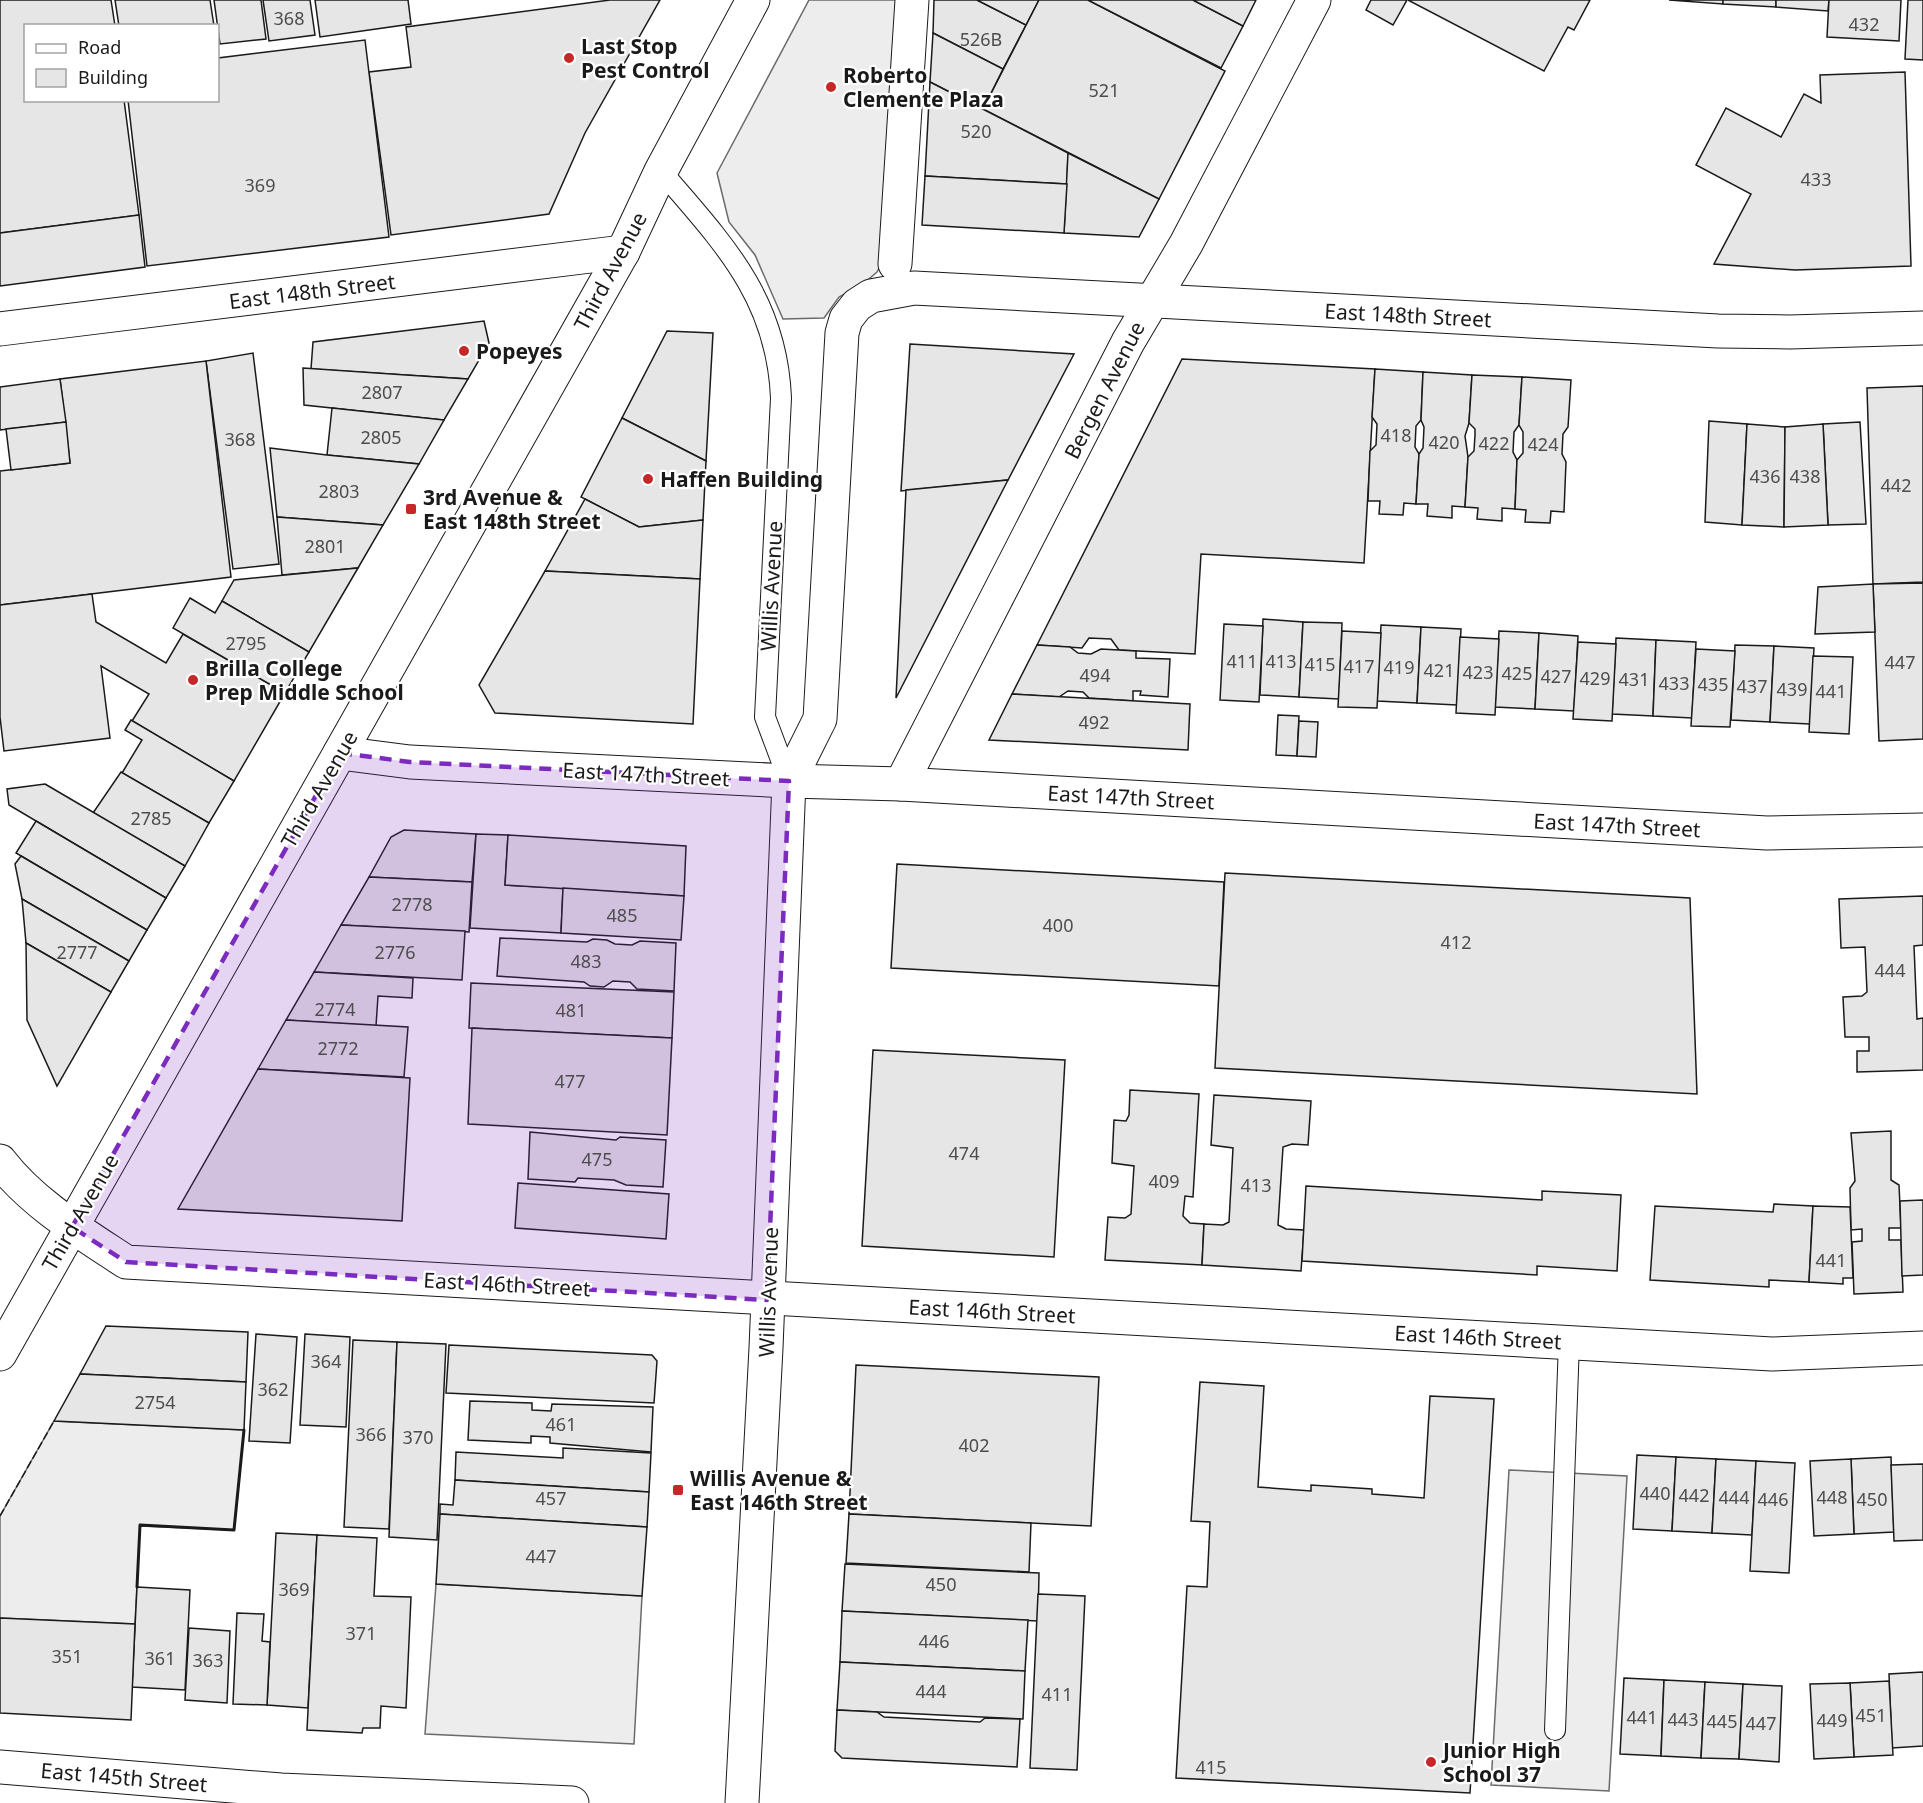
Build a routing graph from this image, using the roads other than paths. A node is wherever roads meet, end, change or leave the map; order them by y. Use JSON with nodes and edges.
{"nodes":[{"id":1,"x":753,"y":0,"type":"edge"},
{"id":2,"x":912,"y":0,"type":"edge"},
{"id":3,"x":1314,"y":0,"type":"edge"},
{"id":4,"x":661,"y":171,"type":"junction"},
{"id":5,"x":623,"y":252,"type":"junction"},
{"id":6,"x":894,"y":277,"type":"junction"},
{"id":7,"x":1151,"y":300,"type":"junction"},
{"id":8,"x":1923,"y":327,"type":"edge"},
{"id":9,"x":0,"y":329,"type":"edge"},
{"id":10,"x":340,"y":753,"type":"junction"},
{"id":11,"x":789,"y":781,"type":"junction"},
{"id":12,"x":901,"y":784,"type":"junction"},
{"id":13,"x":1923,"y":830,"type":"edge"},
{"id":14,"x":0,"y":1161,"type":"edge"},
{"id":15,"x":72,"y":1227,"type":"junction"},
{"id":16,"x":766,"y":1300,"type":"junction"},
{"id":17,"x":3,"y":1341,"type":"edge"},
{"id":18,"x":1569,"y":1342,"type":"junction"},
{"id":19,"x":1923,"y":1348,"type":"edge"},
{"id":20,"x":1555,"y":1730,"type":"dead end"},
{"id":21,"x":0,"y":1767,"type":"edge"},
{"id":22,"x":572,"y":1803,"type":"edge"},
{"id":23,"x":742,"y":1803,"type":"edge"}],
"edges":[{"from":1,"to":4,"type":"street","name":"Third Avenue"},
{"from":2,"to":6,"type":"street"},
{"from":3,"to":7,"type":"street","name":"Bergen Avenue"},
{"from":4,"to":5,"type":"street","name":"Third Avenue"},
{"from":4,"to":11,"type":"lane","name":"Willis Avenue"},
{"from":5,"to":9,"type":"street","name":"East 148th Street"},
{"from":5,"to":10,"type":"street","name":"Third Avenue"},
{"from":6,"to":7,"type":"street","name":"East 148th Street"},
{"from":6,"to":11,"type":"street","name":"Willis Avenue"},
{"from":7,"to":8,"type":"street","name":"East 148th Street"},
{"from":7,"to":12,"type":"street","name":"Bergen Avenue"},
{"from":10,"to":11,"type":"street","name":"East 147th Street"},
{"from":10,"to":15,"type":"street","name":"Third Avenue"},
{"from":11,"to":12,"type":"street","name":"East 147th Street"},
{"from":11,"to":16,"type":"street","name":"Willis Avenue"},
{"from":12,"to":13,"type":"street","name":"East 147th Street"},
{"from":14,"to":15,"type":"street","name":"East 146th Street"},
{"from":15,"to":16,"type":"street","name":"East 146th Street"},
{"from":15,"to":17,"type":"street","name":"Third Avenue"},
{"from":16,"to":18,"type":"street","name":"East 146th Street"},
{"from":16,"to":23,"type":"street","name":"Willis Avenue"},
{"from":18,"to":19,"type":"street","name":"East 146th Street"},
{"from":18,"to":20,"type":"lane"},
{"from":21,"to":22,"type":"street","name":"East 145th Street"}]}
